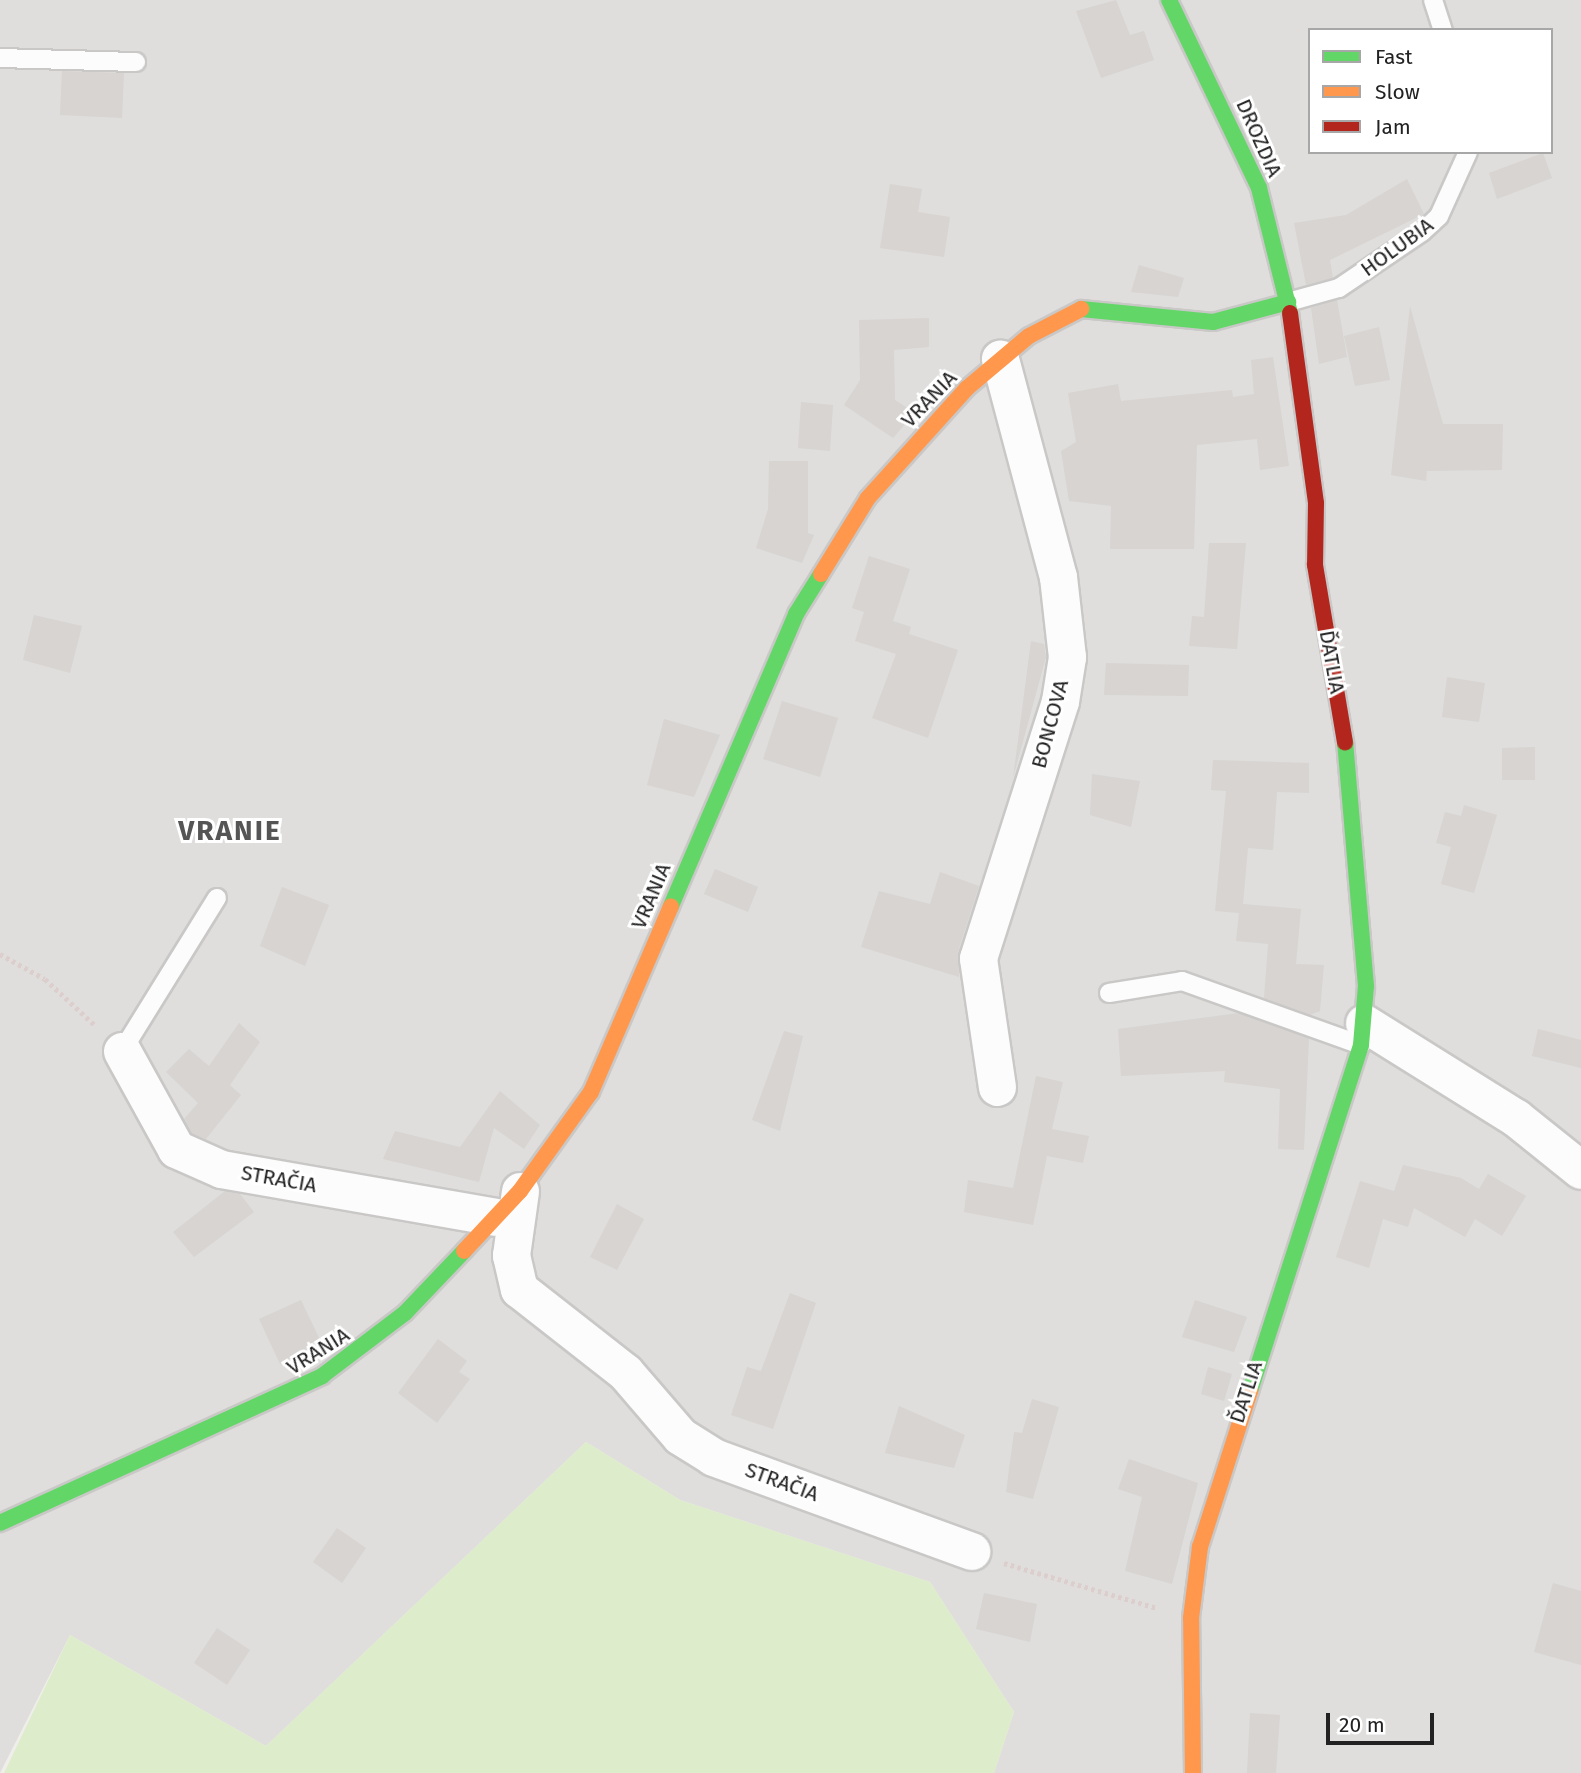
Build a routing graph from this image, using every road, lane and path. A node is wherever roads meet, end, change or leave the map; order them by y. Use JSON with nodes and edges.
{"nodes":[{"id":1,"x":1169,"y":0,"type":"edge"},
{"id":2,"x":1433,"y":0,"type":"edge"},
{"id":3,"x":1442,"y":28,"type":"edge"},
{"id":4,"x":0,"y":58,"type":"edge"},
{"id":5,"x":136,"y":62,"type":"dead end"},
{"id":6,"x":1467,"y":154,"type":"edge"},
{"id":7,"x":1288,"y":302,"type":"junction"},
{"id":8,"x":1000,"y":359,"type":"junction"},
{"id":9,"x":217,"y":898,"type":"dead end"},
{"id":10,"x":0,"y":954,"type":"edge"},
{"id":11,"x":1109,"y":993,"type":"dead end"},
{"id":12,"x":1362,"y":1034,"type":"junction"},
{"id":13,"x":122,"y":1051,"type":"junction"},
{"id":14,"x":997,"y":1087,"type":"dead end"},
{"id":15,"x":1581,"y":1170,"type":"edge"},
{"id":16,"x":520,"y":1191,"type":"junction"},
{"id":17,"x":495,"y":1217,"type":"junction"},
{"id":18,"x":0,"y":1523,"type":"edge"},
{"id":19,"x":971,"y":1551,"type":"joint"},
{"id":20,"x":1191,"y":1618,"type":"junction"},
{"id":21,"x":1193,"y":1773,"type":"edge"}],
"edges":[{"from":1,"to":7,"type":"street","name":"DROZDIA"},
{"from":2,"to":3,"type":"lane"},
{"from":4,"to":5,"type":"lane"},
{"from":6,"to":7,"type":"lane","name":"HOLUBIA"},
{"from":7,"to":8,"type":"street","name":"VRANIA"},
{"from":7,"to":12,"type":"street","name":"ĎATLIA"},
{"from":8,"to":14,"type":"street","name":"BONCOVA"},
{"from":8,"to":16,"type":"street","name":"VRANIA"},
{"from":9,"to":13,"type":"lane"},
{"from":10,"to":13,"type":"path"},
{"from":11,"to":12,"type":"lane"},
{"from":12,"to":15,"type":"street"},
{"from":12,"to":20,"type":"street","name":"ĎATLIA"},
{"from":13,"to":17,"type":"street","name":"STRAČIA"},
{"from":16,"to":17,"type":"street","name":"VRANIA"},
{"from":16,"to":19,"type":"street","name":"STRAČIA"},
{"from":17,"to":18,"type":"street","name":"VRANIA"},
{"from":19,"to":20,"type":"path"},
{"from":20,"to":21,"type":"street","name":"ĎATLIA"}]}
